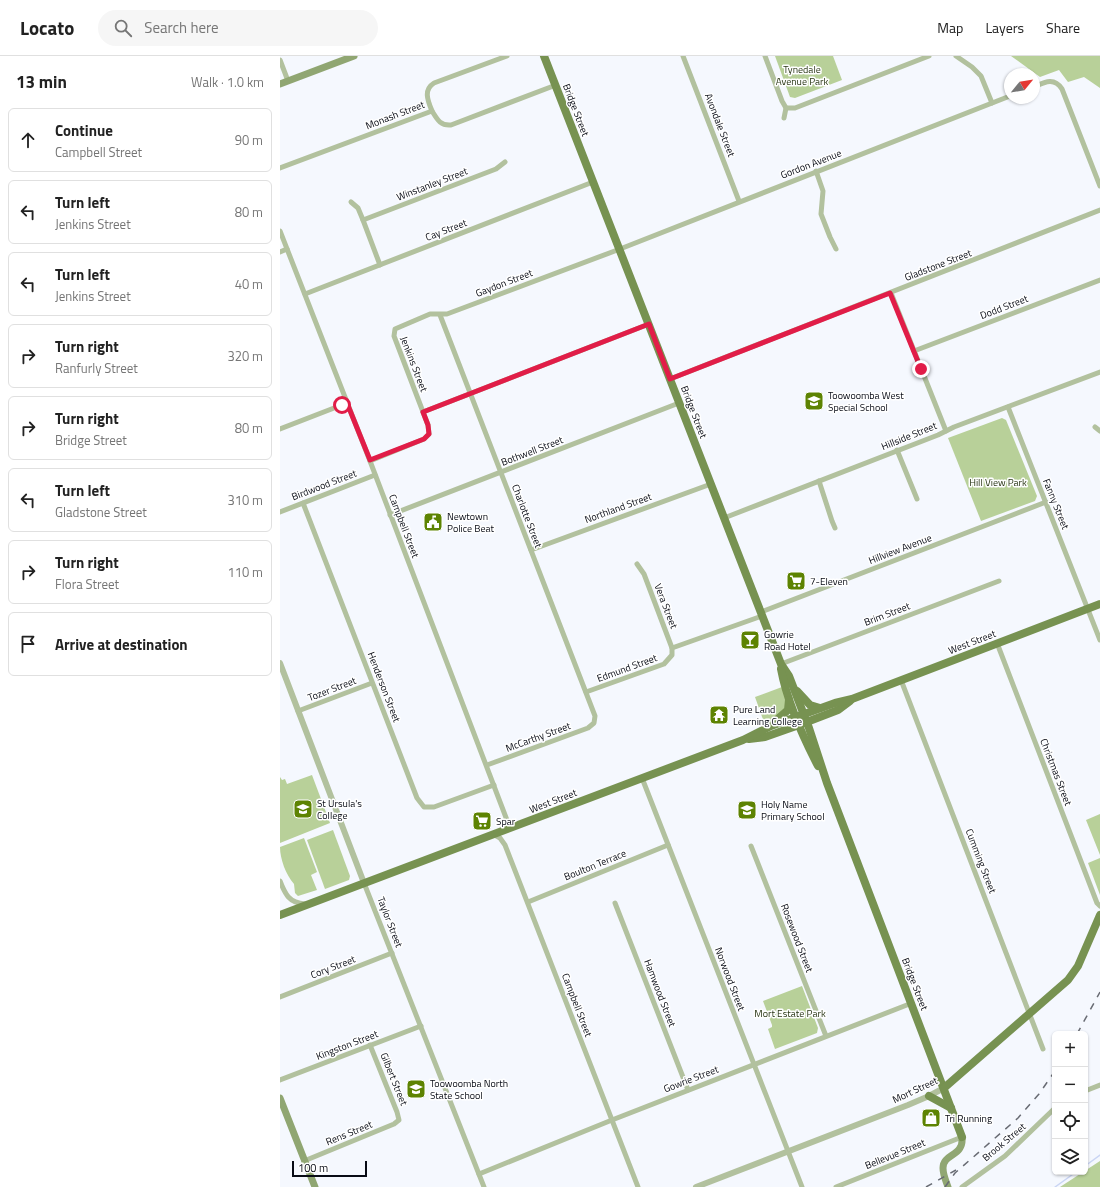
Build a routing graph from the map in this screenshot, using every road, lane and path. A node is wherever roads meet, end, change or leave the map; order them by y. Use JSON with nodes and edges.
{"nodes":[{"id":1,"x":354,"y":56,"type":"edge"},
{"id":2,"x":507,"y":56,"type":"edge"},
{"id":3,"x":544,"y":56,"type":"edge"},
{"id":4,"x":683,"y":56,"type":"edge"},
{"id":5,"x":765,"y":56,"type":"edge"},
{"id":6,"x":929,"y":56,"type":"edge"},
{"id":7,"x":956,"y":56,"type":"edge"},
{"id":8,"x":280,"y":60,"type":"edge"},
{"id":9,"x":288,"y":81,"type":"junction"},
{"id":10,"x":280,"y":84,"type":"edge"},
{"id":11,"x":556,"y":85,"type":"junction"},
{"id":12,"x":1040,"y":85,"type":"edge"},
{"id":13,"x":1004,"y":98,"type":"edge"},
{"id":14,"x":992,"y":103,"type":"junction"},
{"id":15,"x":786,"y":108,"type":"junction"},
{"id":16,"x":432,"y":111,"type":"junction"},
{"id":17,"x":784,"y":118,"type":"dead end"},
{"id":18,"x":505,"y":162,"type":"dead end"},
{"id":19,"x":280,"y":168,"type":"edge"},
{"id":20,"x":816,"y":171,"type":"junction"},
{"id":21,"x":593,"y":182,"type":"junction"},
{"id":22,"x":1100,"y":186,"type":"edge"},
{"id":23,"x":739,"y":201,"type":"junction"},
{"id":24,"x":351,"y":202,"type":"dead end"},
{"id":25,"x":1100,"y":210,"type":"edge"},
{"id":26,"x":363,"y":220,"type":"junction"},
{"id":27,"x":280,"y":231,"type":"edge"},
{"id":28,"x":620,"y":248,"type":"junction"},
{"id":29,"x":287,"y":249,"type":"junction"},
{"id":30,"x":836,"y":249,"type":"dead end"},
{"id":31,"x":280,"y":252,"type":"edge"},
{"id":32,"x":380,"y":265,"type":"junction"},
{"id":33,"x":1100,"y":280,"type":"edge"},
{"id":34,"x":890,"y":293,"type":"junction"},
{"id":35,"x":305,"y":294,"type":"junction"},
{"id":36,"x":440,"y":315,"type":"junction"},
{"id":37,"x":649,"y":324,"type":"junction"},
{"id":38,"x":395,"y":329,"type":"joint"},
{"id":39,"x":914,"y":351,"type":"junction"},
{"id":40,"x":1100,"y":372,"type":"edge"},
{"id":41,"x":670,"y":379,"type":"junction"},
{"id":42,"x":470,"y":393,"type":"junction"},
{"id":43,"x":347,"y":403,"type":"junction"},
{"id":44,"x":679,"y":403,"type":"junction"},
{"id":45,"x":1008,"y":406,"type":"junction"},
{"id":46,"x":423,"y":412,"type":"junction"},
{"id":47,"x":1095,"y":427,"type":"dead end"},
{"id":48,"x":280,"y":429,"type":"edge"},
{"id":49,"x":946,"y":431,"type":"junction"},
{"id":50,"x":1100,"y":431,"type":"edge"},
{"id":51,"x":897,"y":450,"type":"junction"},
{"id":52,"x":370,"y":460,"type":"junction"},
{"id":53,"x":501,"y":472,"type":"junction"},
{"id":54,"x":375,"y":475,"type":"junction"},
{"id":55,"x":819,"y":481,"type":"junction"},
{"id":56,"x":711,"y":484,"type":"junction"},
{"id":57,"x":917,"y":499,"type":"dead end"},
{"id":58,"x":1046,"y":502,"type":"junction"},
{"id":59,"x":303,"y":503,"type":"junction"},
{"id":60,"x":280,"y":512,"type":"edge"},
{"id":61,"x":390,"y":515,"type":"junction"},
{"id":62,"x":724,"y":518,"type":"junction"},
{"id":63,"x":835,"y":528,"type":"dead end"},
{"id":64,"x":531,"y":550,"type":"junction"},
{"id":65,"x":637,"y":564,"type":"dead end"},
{"id":66,"x":999,"y":581,"type":"dead end"},
{"id":67,"x":1100,"y":604,"type":"edge"},
{"id":68,"x":1088,"y":608,"type":"junction"},
{"id":69,"x":761,"y":614,"type":"junction"},
{"id":70,"x":1100,"y":640,"type":"edge"},
{"id":71,"x":997,"y":644,"type":"junction"},
{"id":72,"x":672,"y":648,"type":"junction"},
{"id":73,"x":672,"y":655,"type":"joint"},
{"id":74,"x":280,"y":664,"type":"edge"},
{"id":75,"x":781,"y":664,"type":"junction"},
{"id":76,"x":788,"y":676,"type":"junction"},
{"id":77,"x":901,"y":680,"type":"junction"},
{"id":78,"x":372,"y":683,"type":"junction"},
{"id":79,"x":586,"y":692,"type":"junction"},
{"id":80,"x":788,"y":698,"type":"junction"},
{"id":81,"x":852,"y":699,"type":"junction"},
{"id":82,"x":821,"y":708,"type":"junction"},
{"id":83,"x":298,"y":711,"type":"junction"},
{"id":84,"x":801,"y":720,"type":"junction"},
{"id":85,"x":594,"y":723,"type":"joint"},
{"id":86,"x":761,"y":730,"type":"junction"},
{"id":87,"x":743,"y":740,"type":"junction"},
{"id":88,"x":487,"y":765,"type":"junction"},
{"id":89,"x":642,"y":778,"type":"junction"},
{"id":90,"x":494,"y":785,"type":"junction"},
{"id":91,"x":510,"y":828,"type":"junction"},
{"id":92,"x":493,"y":834,"type":"junction"},
{"id":93,"x":668,"y":845,"type":"junction"},
{"id":94,"x":751,"y":846,"type":"dead end"},
{"id":95,"x":280,"y":881,"type":"edge"},
{"id":96,"x":364,"y":883,"type":"junction"},
{"id":97,"x":528,"y":902,"type":"junction"},
{"id":98,"x":615,"y":903,"type":"dead end"},
{"id":99,"x":306,"y":904,"type":"junction"},
{"id":100,"x":1100,"y":906,"type":"edge"},
{"id":101,"x":280,"y":915,"type":"edge"},
{"id":102,"x":1100,"y":915,"type":"edge"},
{"id":103,"x":392,"y":953,"type":"junction"},
{"id":104,"x":280,"y":997,"type":"edge"},
{"id":105,"x":912,"y":1003,"type":"junction"},
{"id":106,"x":1030,"y":1014,"type":"junction"},
{"id":107,"x":421,"y":1026,"type":"junction"},
{"id":108,"x":826,"y":1036,"type":"junction"},
{"id":109,"x":370,"y":1045,"type":"junction"},
{"id":110,"x":1043,"y":1049,"type":"dead end"},
{"id":111,"x":754,"y":1064,"type":"junction"},
{"id":112,"x":280,"y":1080,"type":"edge"},
{"id":113,"x":1100,"y":1085,"type":"edge"},
{"id":114,"x":944,"y":1088,"type":"junction"},
{"id":115,"x":688,"y":1090,"type":"junction"},
{"id":116,"x":1088,"y":1090,"type":"edge"},
{"id":117,"x":929,"y":1096,"type":"junction"},
{"id":118,"x":280,"y":1098,"type":"edge"},
{"id":119,"x":951,"y":1108,"type":"junction"},
{"id":120,"x":1052,"y":1111,"type":"edge"},
{"id":121,"x":399,"y":1120,"type":"joint"},
{"id":122,"x":612,"y":1120,"type":"junction"},
{"id":123,"x":962,"y":1137,"type":"junction"},
{"id":124,"x":788,"y":1151,"type":"junction"},
{"id":125,"x":304,"y":1161,"type":"junction"},
{"id":126,"x":479,"y":1174,"type":"junction"},
{"id":127,"x":315,"y":1187,"type":"edge"},
{"id":128,"x":484,"y":1187,"type":"edge"},
{"id":129,"x":638,"y":1187,"type":"edge"},
{"id":130,"x":696,"y":1187,"type":"edge"},
{"id":131,"x":802,"y":1187,"type":"edge"},
{"id":132,"x":836,"y":1187,"type":"edge"},
{"id":133,"x":948,"y":1187,"type":"edge"},
{"id":134,"x":962,"y":1187,"type":"edge"}],
"edges":[{"from":1,"to":9,"type":"main road"},
{"from":2,"to":16,"type":"street"},
{"from":3,"to":11,"type":"main road","name":"Bridge Street"},
{"from":4,"to":23,"type":"street","name":"Avondale Street"},
{"from":5,"to":15,"type":"street"},
{"from":6,"to":15,"type":"street"},
{"from":7,"to":14,"type":"street"},
{"from":8,"to":9,"type":"street"},
{"from":9,"to":10,"type":"main road"},
{"from":11,"to":16,"type":"street","name":"Monash Street"},
{"from":11,"to":21,"type":"main road","name":"Bridge Street"},
{"from":12,"to":22,"type":"street"},
{"from":13,"to":14,"type":"street","name":"Gordon Avenue"},
{"from":14,"to":20,"type":"street","name":"Gordon Avenue"},
{"from":15,"to":17,"type":"street"},
{"from":16,"to":19,"type":"street","name":"Monash Street"},
{"from":18,"to":26,"type":"street","name":"Winstanley Street"},
{"from":20,"to":23,"type":"street","name":"Gordon Avenue"},
{"from":20,"to":30,"type":"street"},
{"from":21,"to":28,"type":"main road","name":"Bridge Street"},
{"from":21,"to":32,"type":"street","name":"Cay Street"},
{"from":23,"to":28,"type":"street","name":"Gordon Avenue"},
{"from":24,"to":26,"type":"street"},
{"from":25,"to":34,"type":"street","name":"Gladstone Street"},
{"from":26,"to":32,"type":"street"},
{"from":27,"to":29,"type":"street","name":"Campbell Street"},
{"from":28,"to":36,"type":"street","name":"Gaydon Street"},
{"from":28,"to":37,"type":"main road","name":"Bridge Street"},
{"from":29,"to":31,"type":"street"},
{"from":29,"to":35,"type":"street","name":"Campbell Street"},
{"from":32,"to":35,"type":"street","name":"Cay Street"},
{"from":33,"to":39,"type":"street","name":"Dodd Street"},
{"from":34,"to":39,"type":"street"},
{"from":34,"to":41,"type":"street","name":"Gladstone Street"},
{"from":35,"to":43,"type":"street","name":"Campbell Street"},
{"from":36,"to":38,"type":"street","name":"Gaydon Street"},
{"from":36,"to":42,"type":"street","name":"Charlotte Street"},
{"from":37,"to":41,"type":"main road","name":"Bridge Street"},
{"from":37,"to":42,"type":"street"},
{"from":38,"to":46,"type":"street","name":"Jenkins Street"},
{"from":39,"to":49,"type":"street"},
{"from":40,"to":45,"type":"street","name":"Hillside Street"},
{"from":41,"to":44,"type":"main road","name":"Bridge Street"},
{"from":42,"to":46,"type":"street"},
{"from":42,"to":53,"type":"street","name":"Charlotte Street"},
{"from":43,"to":48,"type":"street"},
{"from":43,"to":52,"type":"street","name":"Campbell Street"},
{"from":44,"to":53,"type":"street","name":"Bothwell Street"},
{"from":44,"to":56,"type":"main road","name":"Bridge Street"},
{"from":45,"to":49,"type":"street","name":"Hillside Street"},
{"from":45,"to":58,"type":"street","name":"Fanny Street"},
{"from":46,"to":52,"type":"street","name":"Jenkins Street"},
{"from":47,"to":50,"type":"street"},
{"from":49,"to":51,"type":"street","name":"Hillside Street"},
{"from":51,"to":55,"type":"street","name":"Hillside Street"},
{"from":51,"to":57,"type":"street"},
{"from":52,"to":54,"type":"street","name":"Campbell Street"},
{"from":53,"to":61,"type":"street","name":"Bothwell Street"},
{"from":53,"to":64,"type":"street","name":"Charlotte Street"},
{"from":54,"to":59,"type":"street","name":"Birdwood Street"},
{"from":54,"to":61,"type":"street","name":"Campbell Street"},
{"from":55,"to":62,"type":"street","name":"Hillside Street"},
{"from":55,"to":63,"type":"street"},
{"from":56,"to":62,"type":"main road","name":"Bridge Street"},
{"from":56,"to":64,"type":"street","name":"Northland Street"},
{"from":58,"to":68,"type":"street","name":"Fanny Street"},
{"from":58,"to":69,"type":"street","name":"Hillview Avenue"},
{"from":59,"to":60,"type":"street","name":"Birdwood Street"},
{"from":59,"to":78,"type":"street","name":"Henderson Street"},
{"from":61,"to":88,"type":"street","name":"Campbell Street"},
{"from":62,"to":69,"type":"main road","name":"Bridge Street"},
{"from":64,"to":79,"type":"street","name":"Charlotte Street"},
{"from":65,"to":72,"type":"street","name":"Vera Street"},
{"from":66,"to":75,"type":"street","name":"Brim Street"},
{"from":67,"to":68,"type":"main road","name":"West Street"},
{"from":68,"to":70,"type":"street","name":"Fanny Street"},
{"from":68,"to":71,"type":"main road","name":"West Street"},
{"from":69,"to":72,"type":"street"},
{"from":69,"to":75,"type":"main road","name":"Bridge Street"},
{"from":71,"to":77,"type":"main road","name":"West Street"},
{"from":71,"to":100,"type":"street","name":"Christmas Street"},
{"from":72,"to":73,"type":"street","name":"Vera Street"},
{"from":73,"to":79,"type":"street","name":"Edmund Street"},
{"from":74,"to":83,"type":"street","name":"Taylor Street"},
{"from":75,"to":76,"type":"main road","name":"Bridge Street"},
{"from":75,"to":80,"type":"main road","name":"Bridge Street"},
{"from":76,"to":82,"type":"main road"},
{"from":76,"to":84,"type":"main road","name":"Bridge Street"},
{"from":77,"to":81,"type":"main road","name":"West Street"},
{"from":77,"to":106,"type":"street","name":"Cumming Street"},
{"from":78,"to":83,"type":"street","name":"Tozer Street"},
{"from":78,"to":90,"type":"street","name":"Henderson Street"},
{"from":79,"to":85,"type":"street","name":"Charlotte Street"},
{"from":80,"to":84,"type":"main road","name":"Bridge Street"},
{"from":80,"to":86,"type":"main road"},
{"from":81,"to":82,"type":"main road","name":"West Street"},
{"from":81,"to":84,"type":"main road","name":"West Street"},
{"from":82,"to":84,"type":"main road","name":"West Street"},
{"from":83,"to":96,"type":"street","name":"Taylor Street"},
{"from":84,"to":86,"type":"main road","name":"West Street"},
{"from":84,"to":87,"type":"main road","name":"West Street"},
{"from":84,"to":105,"type":"main road","name":"Bridge Street"},
{"from":85,"to":88,"type":"street","name":"McCarthy Street"},
{"from":86,"to":87,"type":"main road","name":"West Street"},
{"from":87,"to":89,"type":"main road","name":"West Street"},
{"from":88,"to":90,"type":"street","name":"Campbell Street"},
{"from":89,"to":91,"type":"main road","name":"West Street"},
{"from":89,"to":93,"type":"street","name":"Norwood Street"},
{"from":90,"to":91,"type":"street","name":"Campbell Street"},
{"from":91,"to":92,"type":"main road","name":"West Street"},
{"from":92,"to":96,"type":"main road","name":"West Street"},
{"from":92,"to":97,"type":"street","name":"Campbell Street"},
{"from":93,"to":97,"type":"street","name":"Boulton Terrace"},
{"from":93,"to":111,"type":"street","name":"Norwood Street"},
{"from":94,"to":108,"type":"street","name":"Rosewood Street"},
{"from":95,"to":99,"type":"street"},
{"from":96,"to":99,"type":"main road","name":"West Street"},
{"from":96,"to":103,"type":"street","name":"Taylor Street"},
{"from":97,"to":122,"type":"street","name":"Campbell Street"},
{"from":98,"to":115,"type":"street","name":"Hamwood Street"},
{"from":99,"to":101,"type":"main road","name":"West Street"},
{"from":102,"to":106,"type":"main road","name":"Mort Street"},
{"from":103,"to":104,"type":"street","name":"Cory Street"},
{"from":103,"to":107,"type":"street","name":"Taylor Street"},
{"from":105,"to":108,"type":"street","name":"Gowrie Street"},
{"from":105,"to":114,"type":"main road","name":"Bridge Street"},
{"from":106,"to":110,"type":"street","name":"Cumming Street"},
{"from":106,"to":114,"type":"main road","name":"Mort Street"},
{"from":107,"to":109,"type":"street","name":"Kingston Street"},
{"from":107,"to":126,"type":"street","name":"Taylor Street"},
{"from":108,"to":111,"type":"street","name":"Gowrie Street"},
{"from":109,"to":112,"type":"street","name":"Kingston Street"},
{"from":109,"to":121,"type":"street","name":"Gilbert Street"},
{"from":111,"to":115,"type":"street","name":"Gowrie Street"},
{"from":111,"to":124,"type":"street","name":"Norwood Street"},
{"from":113,"to":116,"type":"street"},
{"from":114,"to":117,"type":"street","name":"Mort Street"},
{"from":114,"to":119,"type":"main road","name":"Bridge Street"},
{"from":115,"to":122,"type":"street","name":"Gowrie Street"},
{"from":117,"to":119,"type":"main road"},
{"from":117,"to":124,"type":"street","name":"Mort Street"},
{"from":118,"to":125,"type":"main road"},
{"from":119,"to":123,"type":"main road","name":"Bridge Street"},
{"from":120,"to":134,"type":"street","name":"Brook Street"},
{"from":121,"to":125,"type":"street","name":"Rens Street"},
{"from":122,"to":126,"type":"street","name":"Gowrie Street"},
{"from":122,"to":129,"type":"street","name":"Campbell Street"},
{"from":123,"to":132,"type":"street","name":"Bellevue Street"},
{"from":123,"to":133,"type":"main road"},
{"from":124,"to":130,"type":"street","name":"Mort Street"},
{"from":124,"to":131,"type":"street","name":"Norwood Street"},
{"from":125,"to":127,"type":"main road"},
{"from":126,"to":128,"type":"street","name":"Taylor Street"}]}
